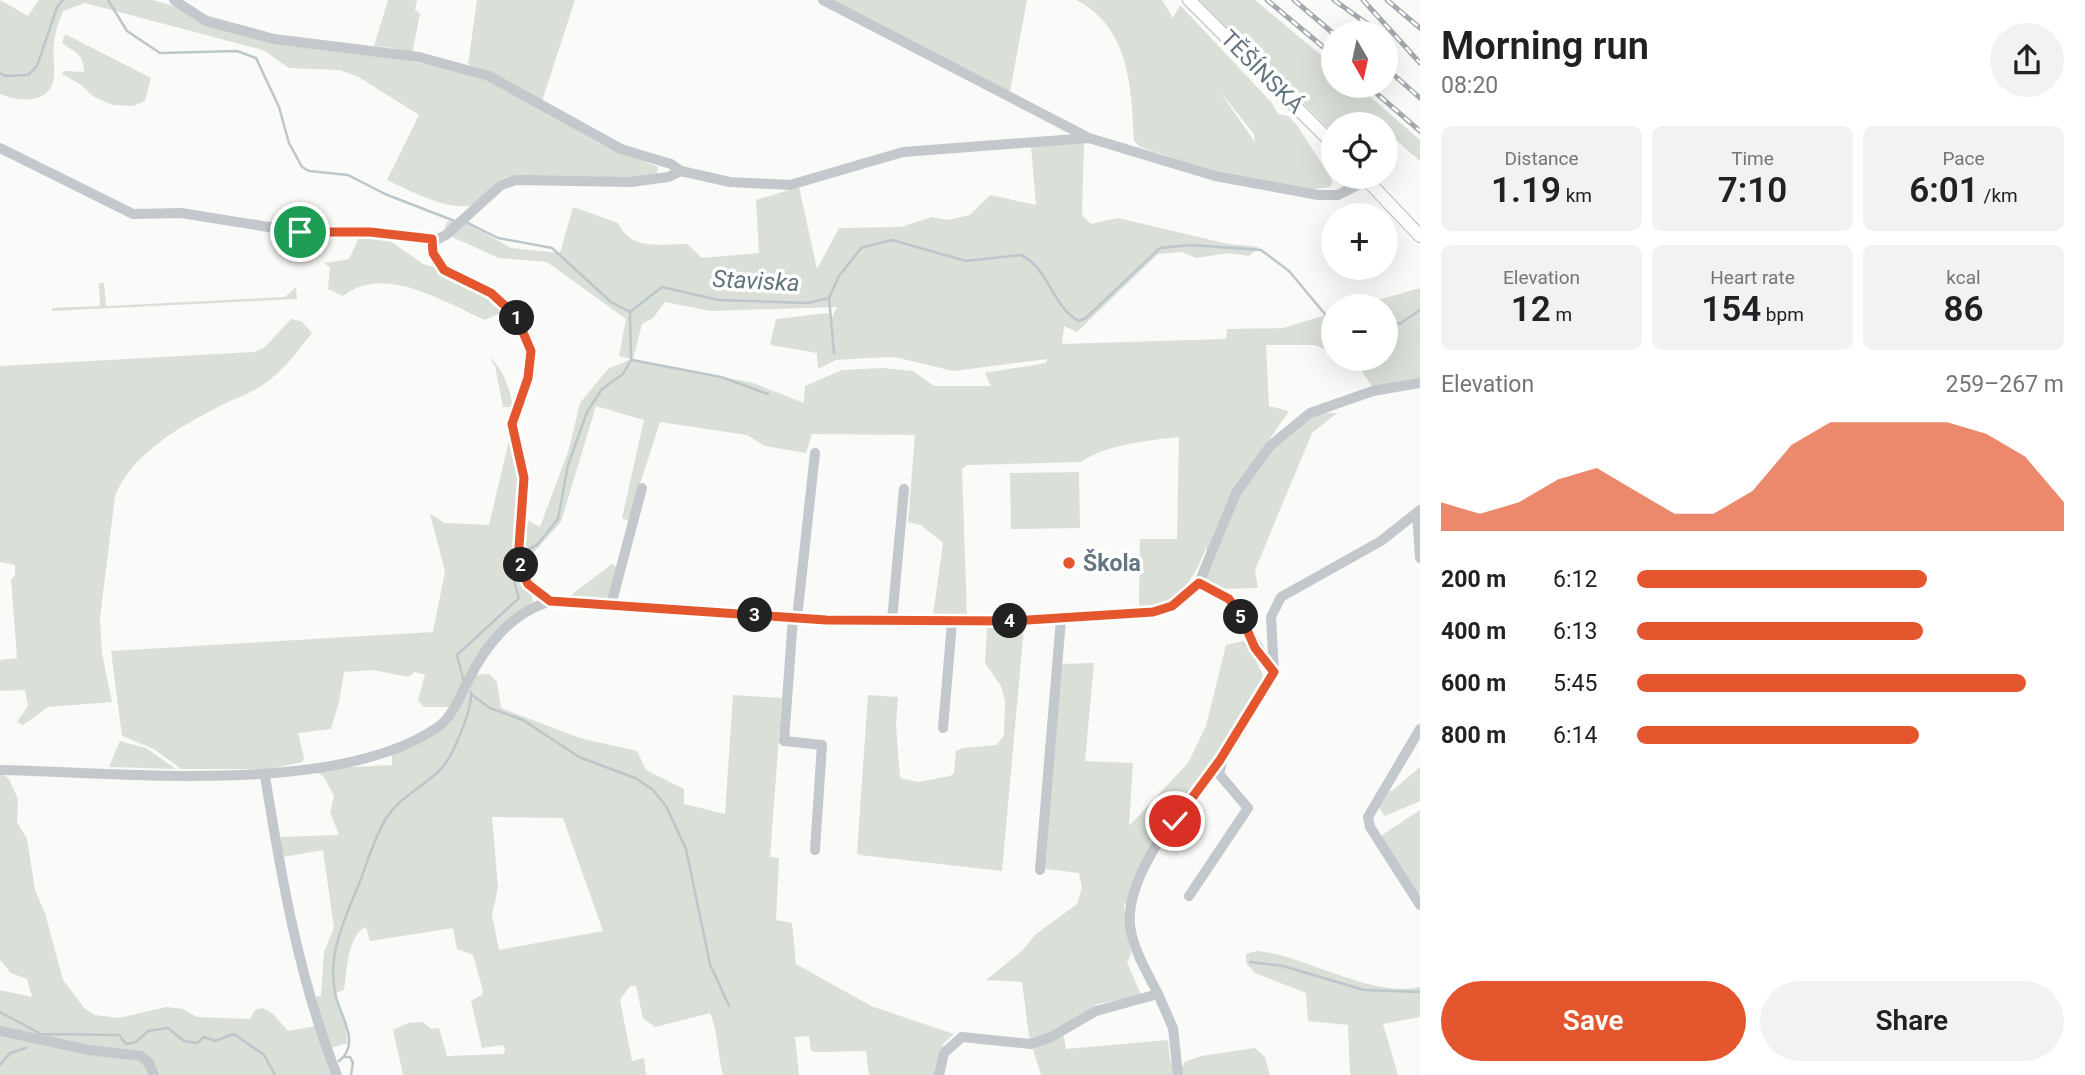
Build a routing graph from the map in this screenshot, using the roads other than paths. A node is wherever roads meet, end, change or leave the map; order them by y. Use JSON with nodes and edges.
{"nodes":[{"id":1,"x":174,"y":0,"type":"edge"},
{"id":2,"x":823,"y":0,"type":"edge"},
{"id":3,"x":1189,"y":0,"type":"edge"},
{"id":4,"x":1321,"y":132,"type":"edge"},
{"id":5,"x":1089,"y":138,"type":"junction"},
{"id":6,"x":0,"y":148,"type":"edge"},
{"id":7,"x":681,"y":171,"type":"junction"},
{"id":8,"x":1348,"y":189,"type":"edge"},
{"id":9,"x":1375,"y":189,"type":"edge"},
{"id":10,"x":1420,"y":236,"type":"edge"},
{"id":11,"x":432,"y":239,"type":"junction"},
{"id":12,"x":1420,"y":383,"type":"edge"},
{"id":13,"x":815,"y":453,"type":"dead end"},
{"id":14,"x":642,"y":488,"type":"dead end"},
{"id":15,"x":904,"y":489,"type":"dead end"},
{"id":16,"x":1418,"y":512,"type":"edge"},
{"id":17,"x":1420,"y":558,"type":"edge"},
{"id":18,"x":1199,"y":583,"type":"junction"},
{"id":19,"x":550,"y":601,"type":"junction"},
{"id":20,"x":611,"y":605,"type":"junction"},
{"id":21,"x":795,"y":618,"type":"junction"},
{"id":22,"x":1061,"y":619,"type":"junction"},
{"id":23,"x":892,"y":620,"type":"junction"},
{"id":24,"x":952,"y":622,"type":"junction"},
{"id":25,"x":1274,"y":672,"type":"junction"},
{"id":26,"x":943,"y":728,"type":"dead end"},
{"id":27,"x":1420,"y":729,"type":"edge"},
{"id":28,"x":1224,"y":753,"type":"junction"},
{"id":29,"x":0,"y":770,"type":"edge"},
{"id":30,"x":265,"y":776,"type":"junction"},
{"id":31,"x":815,"y":850,"type":"dead end"},
{"id":32,"x":1040,"y":870,"type":"dead end"},
{"id":33,"x":1189,"y":896,"type":"dead end"},
{"id":34,"x":1420,"y":905,"type":"edge"},
{"id":35,"x":1158,"y":994,"type":"junction"},
{"id":36,"x":0,"y":1031,"type":"edge"},
{"id":37,"x":154,"y":1075,"type":"edge"},
{"id":38,"x":337,"y":1075,"type":"edge"},
{"id":39,"x":939,"y":1075,"type":"edge"},
{"id":40,"x":1178,"y":1075,"type":"edge"}],
"edges":[{"from":1,"to":7,"type":"street"},
{"from":2,"to":5,"type":"street"},
{"from":3,"to":4,"type":"main road","name":"TĚŠÍNSKÁ"},
{"from":5,"to":7,"type":"street"},
{"from":5,"to":8,"type":"street"},
{"from":6,"to":11,"type":"street"},
{"from":7,"to":11,"type":"street"},
{"from":9,"to":10,"type":"main road"},
{"from":11,"to":19,"type":"street"},
{"from":12,"to":18,"type":"street"},
{"from":13,"to":21,"type":"street"},
{"from":14,"to":20,"type":"street"},
{"from":15,"to":23,"type":"street"},
{"from":16,"to":17,"type":"street"},
{"from":16,"to":25,"type":"street"},
{"from":18,"to":22,"type":"street"},
{"from":18,"to":25,"type":"street"},
{"from":19,"to":20,"type":"street"},
{"from":19,"to":30,"type":"street"},
{"from":20,"to":21,"type":"street"},
{"from":21,"to":23,"type":"street"},
{"from":21,"to":31,"type":"street"},
{"from":22,"to":24,"type":"street"},
{"from":22,"to":32,"type":"street"},
{"from":23,"to":24,"type":"street"},
{"from":24,"to":26,"type":"street"},
{"from":25,"to":28,"type":"street"},
{"from":27,"to":34,"type":"street"},
{"from":28,"to":33,"type":"street"},
{"from":28,"to":35,"type":"street"},
{"from":29,"to":30,"type":"street"},
{"from":30,"to":38,"type":"street"},
{"from":35,"to":39,"type":"street"},
{"from":35,"to":40,"type":"street"},
{"from":36,"to":37,"type":"street"}]}
